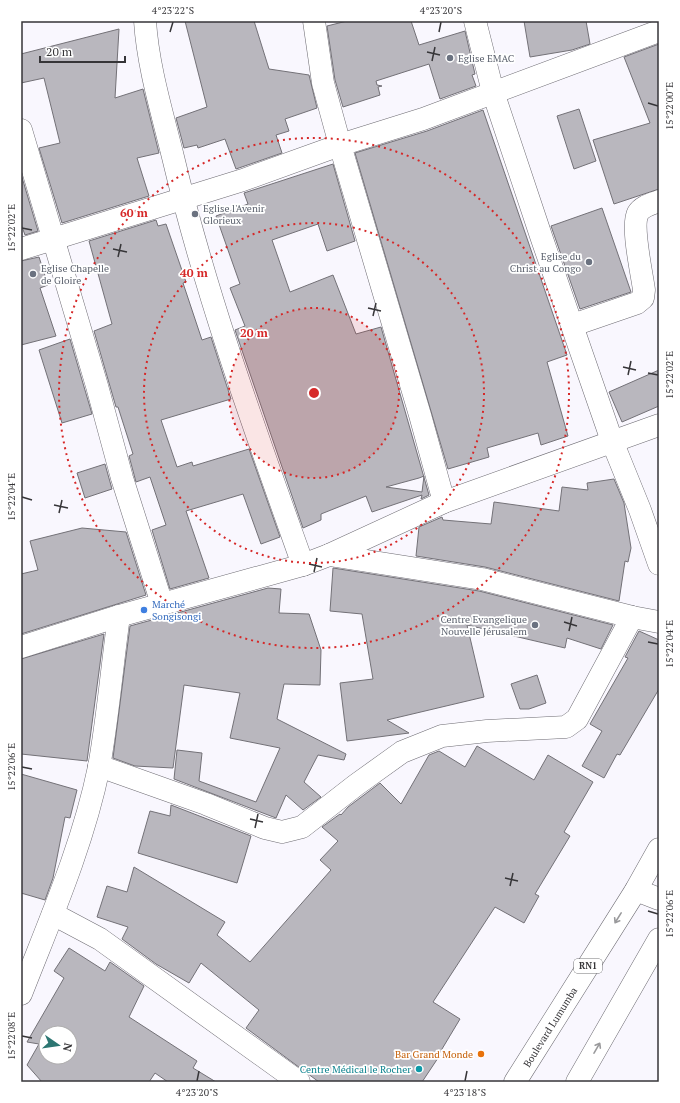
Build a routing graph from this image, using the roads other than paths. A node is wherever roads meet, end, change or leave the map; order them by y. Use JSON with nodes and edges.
{"nodes":[{"id":1,"x":145,"y":21,"type":"edge"},
{"id":2,"x":314,"y":21,"type":"edge"},
{"id":3,"x":475,"y":21,"type":"edge"},
{"id":4,"x":659,"y":31,"type":"edge"},
{"id":5,"x":493,"y":92,"type":"junction"},
{"id":6,"x":21,"y":130,"type":"edge"},
{"id":7,"x":340,"y":145,"type":"junction"},
{"id":8,"x":183,"y":199,"type":"junction"},
{"id":9,"x":659,"y":201,"type":"edge"},
{"id":10,"x":54,"y":238,"type":"junction"},
{"id":11,"x":21,"y":249,"type":"edge"},
{"id":12,"x":573,"y":325,"type":"junction"},
{"id":13,"x":659,"y":425,"type":"edge"},
{"id":14,"x":612,"y":441,"type":"junction"},
{"id":15,"x":444,"y":502,"type":"junction"},
{"id":16,"x":328,"y":555,"type":"junction"},
{"id":17,"x":659,"y":564,"type":"edge"},
{"id":18,"x":303,"y":565,"type":"junction"},
{"id":19,"x":162,"y":604,"type":"junction"},
{"id":20,"x":119,"y":616,"type":"junction"},
{"id":21,"x":632,"y":617,"type":"junction"},
{"id":22,"x":659,"y":622,"type":"edge"},
{"id":23,"x":21,"y":647,"type":"edge"},
{"id":24,"x":99,"y":766,"type":"junction"},
{"id":25,"x":659,"y":849,"type":"edge"},
{"id":26,"x":636,"y":890,"type":"junction"},
{"id":27,"x":659,"y":899,"type":"edge"},
{"id":28,"x":53,"y":914,"type":"junction"},
{"id":29,"x":659,"y":939,"type":"edge"},
{"id":30,"x":21,"y":994,"type":"edge"},
{"id":31,"x":299,"y":1082,"type":"edge"},
{"id":32,"x":515,"y":1082,"type":"edge"},
{"id":33,"x":577,"y":1082,"type":"edge"}],
"edges":[{"from":1,"to":8,"type":"main road"},
{"from":2,"to":7,"type":"main road"},
{"from":3,"to":5,"type":"main road"},
{"from":4,"to":5,"type":"main road"},
{"from":5,"to":7,"type":"main road"},
{"from":5,"to":12,"type":"main road"},
{"from":6,"to":10,"type":"main road"},
{"from":7,"to":8,"type":"main road"},
{"from":7,"to":15,"type":"main road"},
{"from":8,"to":10,"type":"main road"},
{"from":8,"to":18,"type":"main road"},
{"from":9,"to":12,"type":"main road"},
{"from":10,"to":11,"type":"main road"},
{"from":10,"to":19,"type":"main road"},
{"from":12,"to":14,"type":"main road"},
{"from":13,"to":14,"type":"main road"},
{"from":14,"to":15,"type":"main road"},
{"from":14,"to":17,"type":"main road"},
{"from":15,"to":16,"type":"main road"},
{"from":16,"to":18,"type":"main road"},
{"from":16,"to":21,"type":"main road"},
{"from":18,"to":19,"type":"main road"},
{"from":19,"to":20,"type":"main road"},
{"from":20,"to":23,"type":"main road"},
{"from":20,"to":24,"type":"main road"},
{"from":21,"to":22,"type":"main road"},
{"from":21,"to":24,"type":"main road"},
{"from":24,"to":28,"type":"main road"},
{"from":25,"to":26,"type":"main road","name":"Boulevard Lumumba","number":"RN1"},
{"from":26,"to":27,"type":"main road"},
{"from":26,"to":32,"type":"main road","name":"Boulevard Lumumba","number":"RN1","one_way":true},
{"from":28,"to":30,"type":"main road"},
{"from":28,"to":31,"type":"main road"},
{"from":33,"to":29,"type":"main road","one_way":true}]}
